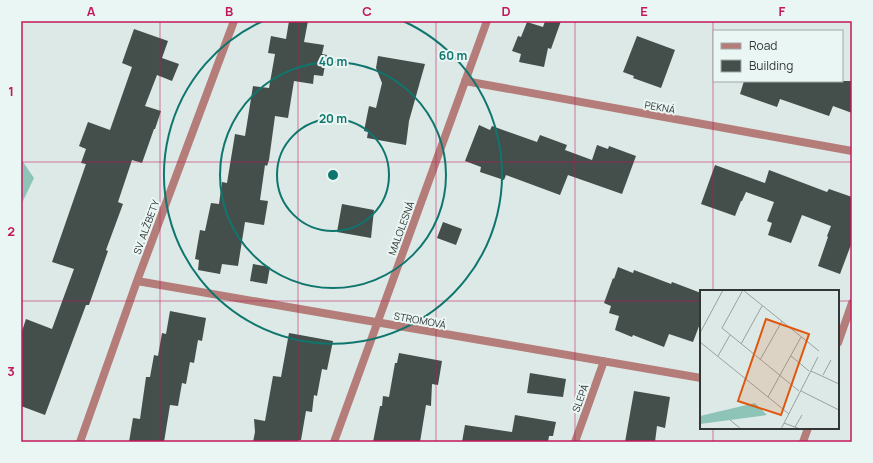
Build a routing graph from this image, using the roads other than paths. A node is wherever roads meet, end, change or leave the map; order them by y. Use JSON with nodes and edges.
{"nodes":[{"id":1,"x":234,"y":21,"type":"edge"},
{"id":2,"x":487,"y":21,"type":"edge"},
{"id":3,"x":465,"y":81,"type":"junction"},
{"id":4,"x":852,"y":152,"type":"edge"},
{"id":5,"x":137,"y":281,"type":"junction"},
{"id":6,"x":852,"y":303,"type":"edge"},
{"id":7,"x":377,"y":322,"type":"junction"},
{"id":8,"x":839,"y":340,"type":"edge"},
{"id":9,"x":604,"y":361,"type":"junction"},
{"id":10,"x":700,"y":378,"type":"edge"},
{"id":11,"x":808,"y":429,"type":"edge"},
{"id":12,"x":80,"y":442,"type":"edge"},
{"id":13,"x":334,"y":442,"type":"edge"},
{"id":14,"x":575,"y":442,"type":"edge"},
{"id":15,"x":803,"y":442,"type":"edge"}],
"edges":[{"from":1,"to":5,"type":"street","name":"SV. ALŽBETY"},
{"from":2,"to":3,"type":"street","name":"MALOLESNÁ"},
{"from":3,"to":4,"type":"street","name":"PEKNÁ"},
{"from":3,"to":7,"type":"street","name":"MALOLESNÁ"},
{"from":5,"to":7,"type":"street","name":"STROMOVÁ"},
{"from":5,"to":12,"type":"street","name":"SV. ALŽBETY"},
{"from":6,"to":8,"type":"street"},
{"from":7,"to":9,"type":"street","name":"STROMOVÁ"},
{"from":7,"to":13,"type":"street","name":"MALOLESNÁ"},
{"from":9,"to":10,"type":"street","name":"STROMOVÁ"},
{"from":9,"to":14,"type":"street","name":"SLEPÁ"},
{"from":11,"to":15,"type":"street"}]}
